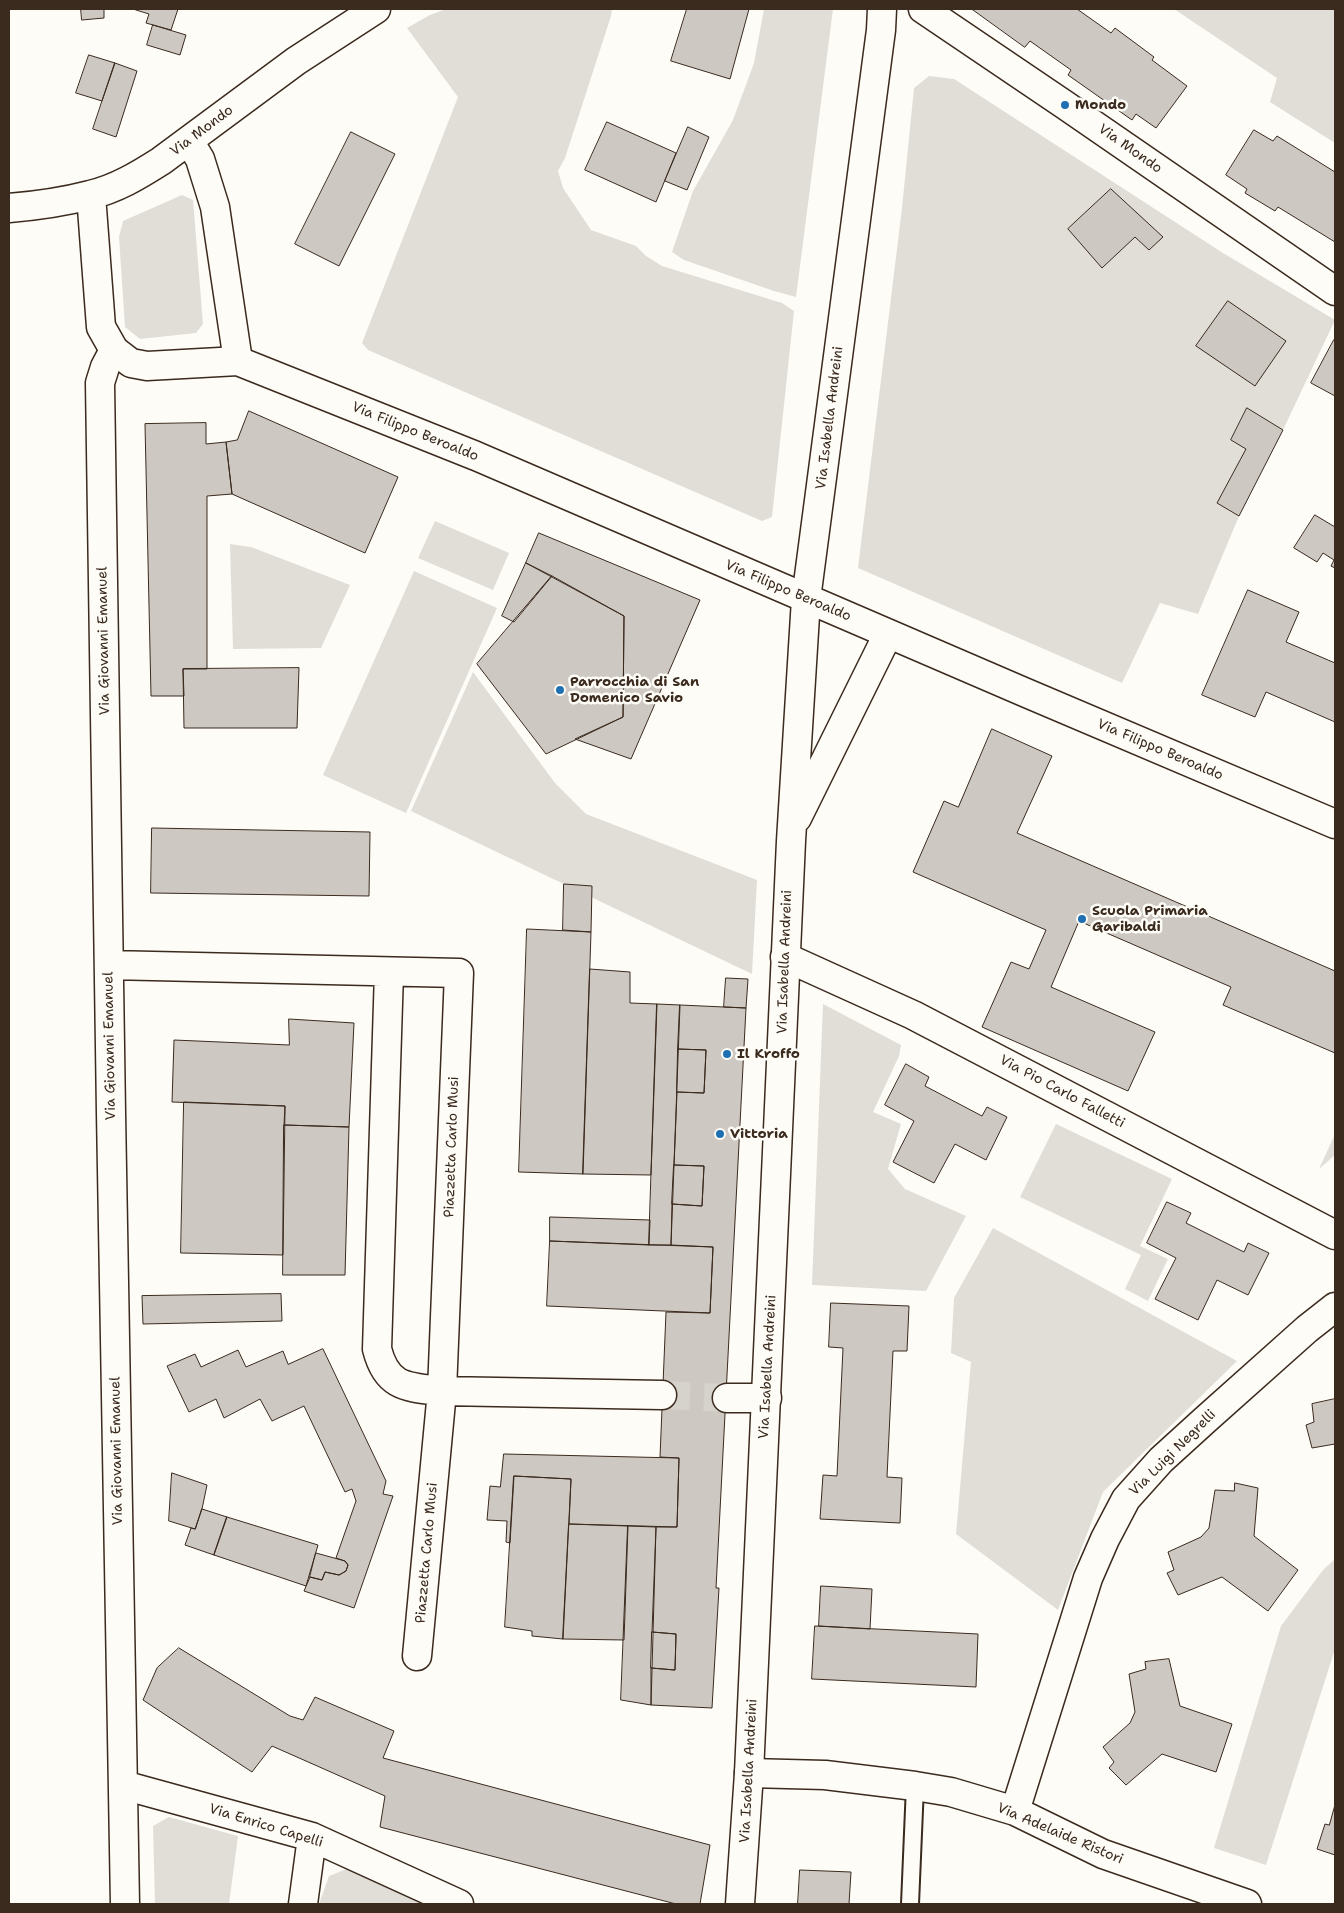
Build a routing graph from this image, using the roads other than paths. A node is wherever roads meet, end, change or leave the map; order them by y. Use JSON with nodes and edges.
{"nodes":[{"id":1,"x":376,"y":9,"type":"edge"},
{"id":2,"x":882,"y":9,"type":"edge"},
{"id":3,"x":923,"y":9,"type":"edge"},
{"id":4,"x":189,"y":141,"type":"junction"},
{"id":5,"x":91,"y":195,"type":"junction"},
{"id":6,"x":9,"y":208,"type":"edge"},
{"id":7,"x":1335,"y":291,"type":"edge"},
{"id":8,"x":114,"y":350,"type":"junction"},
{"id":9,"x":238,"y":361,"type":"junction"},
{"id":10,"x":806,"y":598,"type":"junction"},
{"id":11,"x":888,"y":634,"type":"junction"},
{"id":12,"x":1335,"y":824,"type":"edge"},
{"id":13,"x":792,"y":829,"type":"junction"},
{"id":14,"x":786,"y":957,"type":"junction"},
{"id":15,"x":109,"y":965,"type":"junction"},
{"id":16,"x":389,"y":972,"type":"junction"},
{"id":17,"x":1335,"y":1235,"type":"edge"},
{"id":18,"x":1335,"y":1307,"type":"edge"},
{"id":19,"x":442,"y":1391,"type":"junction"},
{"id":20,"x":662,"y":1395,"type":"tunnel mouth"},
{"id":21,"x":726,"y":1398,"type":"tunnel mouth"},
{"id":22,"x":767,"y":1398,"type":"junction"},
{"id":23,"x":417,"y":1656,"type":"dead end"},
{"id":24,"x":750,"y":1773,"type":"junction"},
{"id":25,"x":124,"y":1785,"type":"junction"},
{"id":26,"x":916,"y":1786,"type":"junction"},
{"id":27,"x":1015,"y":1811,"type":"junction"},
{"id":28,"x":312,"y":1837,"type":"junction"},
{"id":29,"x":125,"y":1904,"type":"edge"},
{"id":30,"x":303,"y":1904,"type":"edge"},
{"id":31,"x":459,"y":1904,"type":"edge"},
{"id":32,"x":740,"y":1904,"type":"edge"},
{"id":33,"x":910,"y":1904,"type":"edge"},
{"id":34,"x":1247,"y":1904,"type":"edge"}],
"edges":[{"from":1,"to":4,"type":"street","name":"Via Mondo"},
{"from":2,"to":10,"type":"street","name":"Via Isabella Andreini"},
{"from":3,"to":7,"type":"street","name":"Via Mondo"},
{"from":4,"to":5,"type":"street","name":"Via Mondo"},
{"from":4,"to":9,"type":"street"},
{"from":5,"to":6,"type":"street","name":"Via Mondo"},
{"from":5,"to":8,"type":"street"},
{"from":8,"to":9,"type":"street","name":"Via Filippo Beroaldo"},
{"from":8,"to":15,"type":"street","name":"Via Giovanni Emanuel"},
{"from":9,"to":10,"type":"street","name":"Via Filippo Beroaldo"},
{"from":10,"to":11,"type":"street","name":"Via Filippo Beroaldo"},
{"from":10,"to":13,"type":"street","name":"Via Isabella Andreini"},
{"from":11,"to":12,"type":"street","name":"Via Filippo Beroaldo"},
{"from":11,"to":13,"type":"street","name":"Via Isabella Andreini"},
{"from":13,"to":14,"type":"street","name":"Via Isabella Andreini"},
{"from":14,"to":17,"type":"street","name":"Via Pio Carlo Falletti"},
{"from":14,"to":22,"type":"street","name":"Via Isabella Andreini"},
{"from":15,"to":16,"type":"street","name":"Piazzetta Carlo Musi"},
{"from":15,"to":25,"type":"street","name":"Via Giovanni Emanuel"},
{"from":16,"to":19,"type":"street"},
{"from":16,"to":19,"type":"street","name":"Piazzetta Carlo Musi"},
{"from":18,"to":27,"type":"street","name":"Via Luigi Negrelli"},
{"from":19,"to":20,"type":"street"},
{"from":19,"to":23,"type":"street","name":"Piazzetta Carlo Musi"},
{"from":21,"to":22,"type":"street"},
{"from":22,"to":24,"type":"street","name":"Via Isabella Andreini"},
{"from":24,"to":26,"type":"street","name":"Via Adelaide Ristori"},
{"from":24,"to":32,"type":"street","name":"Via Isabella Andreini"},
{"from":25,"to":28,"type":"street","name":"Via Enrico Capelli"},
{"from":25,"to":29,"type":"street","name":"Via Giovanni Emanuel"},
{"from":26,"to":27,"type":"street","name":"Via Adelaide Ristori"},
{"from":26,"to":33,"type":"lane"},
{"from":27,"to":34,"type":"street","name":"Via Adelaide Ristori"},
{"from":28,"to":30,"type":"street"},
{"from":28,"to":31,"type":"street","name":"Via Enrico Capelli"}]}
